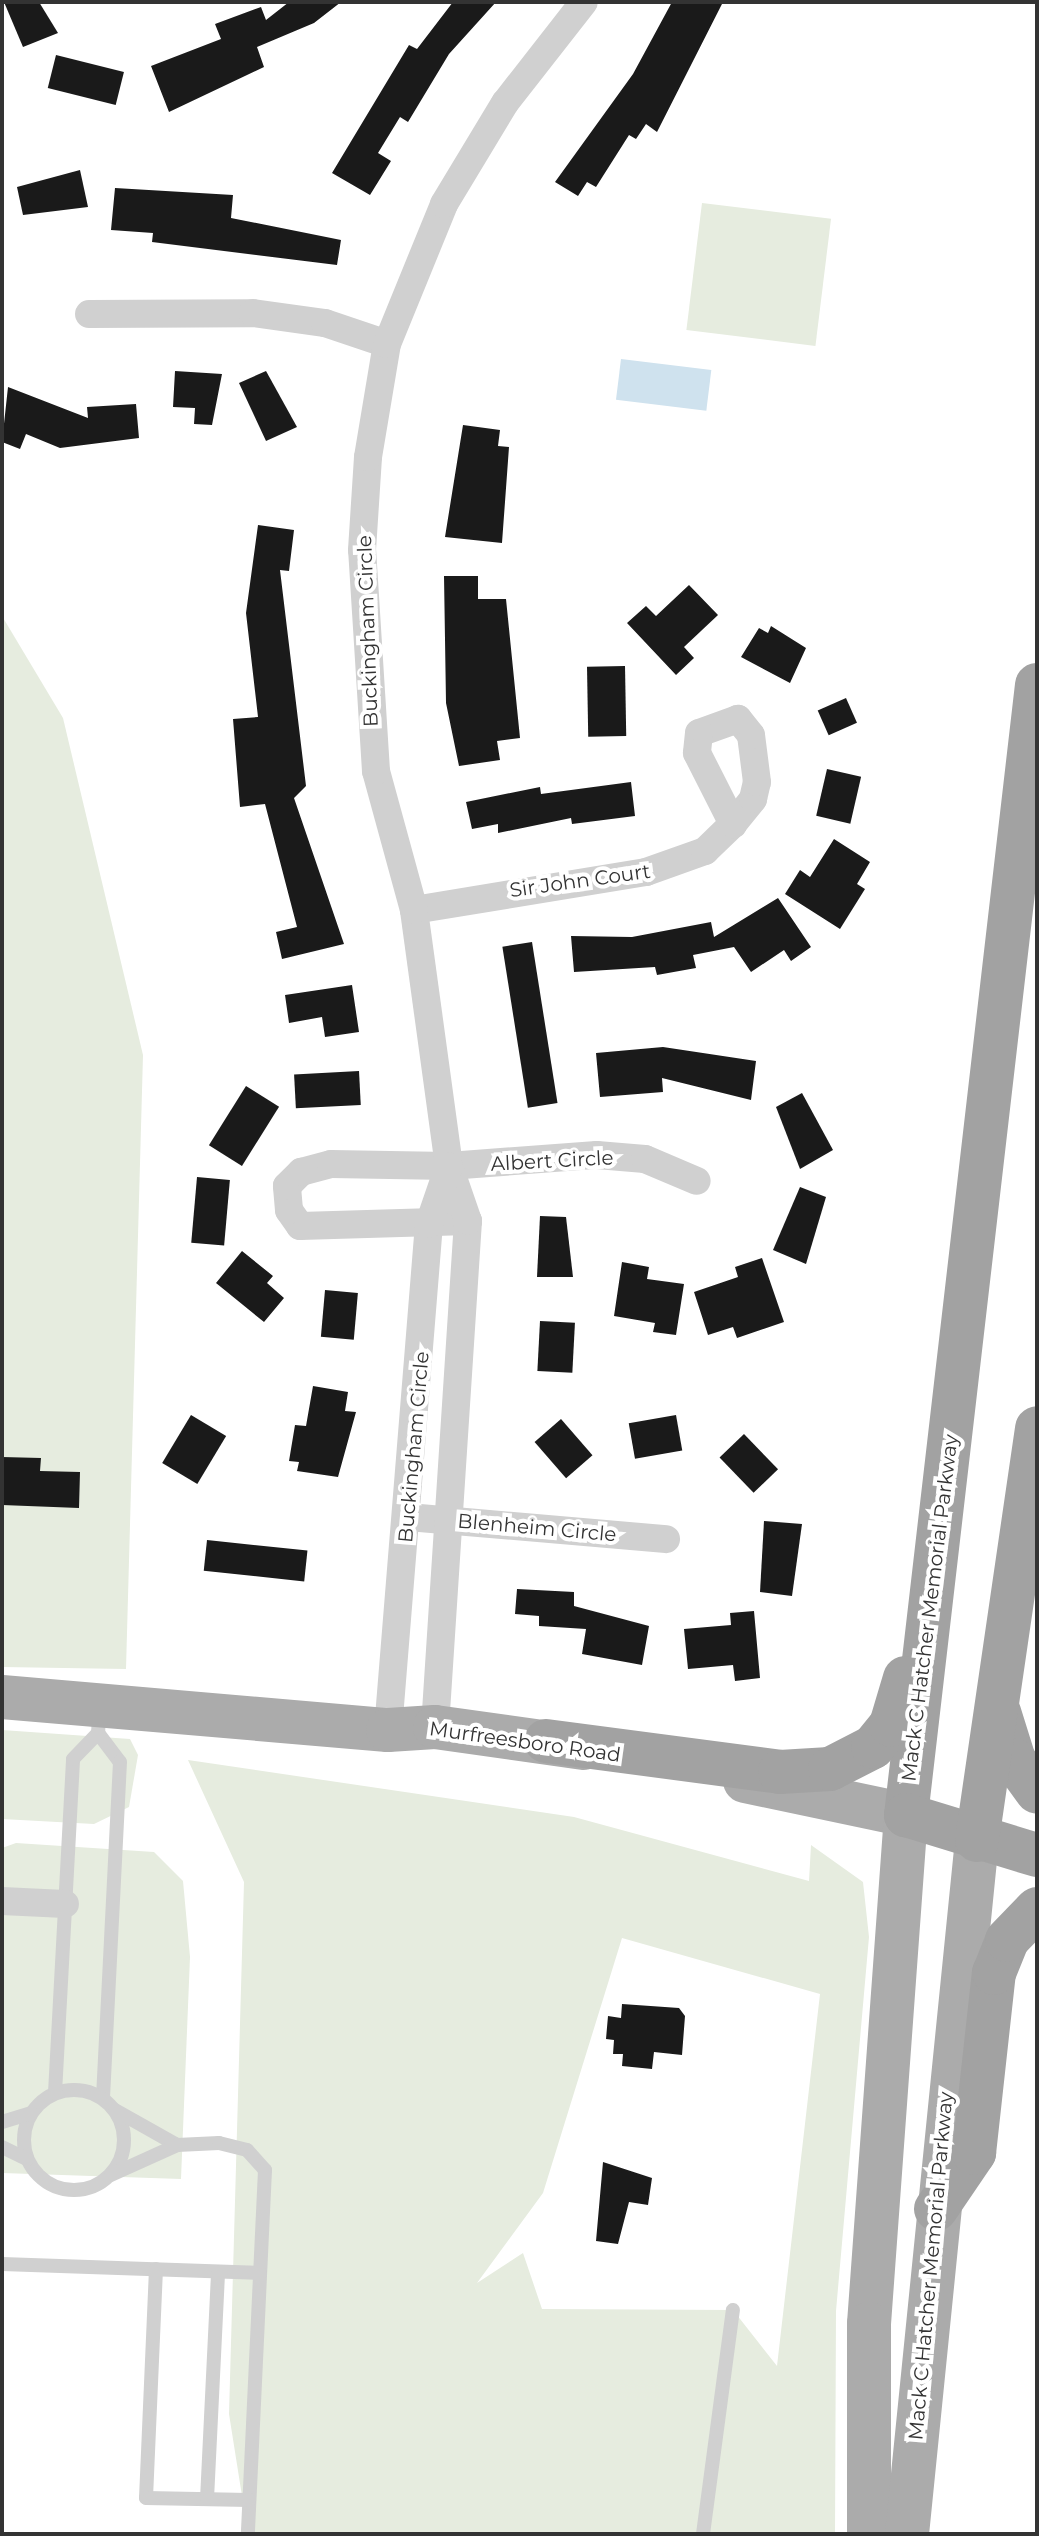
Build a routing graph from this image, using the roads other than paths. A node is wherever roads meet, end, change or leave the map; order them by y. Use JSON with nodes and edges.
{"nodes":[{"id":1,"x":584,"y":2,"type":"edge"},
{"id":2,"x":89,"y":314,"type":"dead end"},
{"id":3,"x":387,"y":344,"type":"junction"},
{"id":4,"x":1037,"y":685,"type":"edge"},
{"id":5,"x":733,"y":824,"type":"dead end"},
{"id":6,"x":414,"y":910,"type":"junction"},
{"id":7,"x":449,"y":1166,"type":"junction"},
{"id":8,"x":697,"y":1181,"type":"dead end"},
{"id":9,"x":468,"y":1221,"type":"junction"},
{"id":10,"x":429,"y":1224,"type":"junction"},
{"id":11,"x":956,"y":1383,"type":"junction"},
{"id":12,"x":1037,"y":1428,"type":"edge"},
{"id":13,"x":408,"y":1517,"type":"junction"},
{"id":14,"x":449,"y":1521,"type":"junction"},
{"id":15,"x":666,"y":1539,"type":"dead end"},
{"id":16,"x":2,"y":1697,"type":"edge"},
{"id":17,"x":999,"y":1710,"type":"junction"},
{"id":18,"x":99,"y":1719,"type":"junction"},
{"id":19,"x":435,"y":1727,"type":"junction"},
{"id":20,"x":388,"y":1730,"type":"junction"},
{"id":21,"x":546,"y":1741,"type":"junction"},
{"id":22,"x":1037,"y":1792,"type":"edge"},
{"id":23,"x":906,"y":1815,"type":"junction"},
{"id":24,"x":977,"y":1840,"type":"junction"},
{"id":25,"x":1037,"y":1855,"type":"edge"},
{"id":26,"x":2,"y":1901,"type":"edge"},
{"id":27,"x":65,"y":1904,"type":"junction"},
{"id":28,"x":1037,"y":1909,"type":"edge"},
{"id":29,"x":55,"y":2093,"type":"junction"},
{"id":30,"x":103,"y":2098,"type":"junction"},
{"id":31,"x":115,"y":2110,"type":"junction"},
{"id":32,"x":31,"y":2113,"type":"junction"},
{"id":33,"x":2,"y":2122,"type":"edge"},
{"id":34,"x":177,"y":2145,"type":"junction"},
{"id":35,"x":2,"y":2147,"type":"edge"},
{"id":36,"x":27,"y":2159,"type":"junction"},
{"id":37,"x":111,"y":2175,"type":"junction"},
{"id":38,"x":936,"y":2209,"type":"junction"},
{"id":39,"x":2,"y":2264,"type":"edge"},
{"id":40,"x":156,"y":2269,"type":"junction"},
{"id":41,"x":218,"y":2272,"type":"junction"},
{"id":42,"x":260,"y":2273,"type":"junction"},
{"id":43,"x":733,"y":2310,"type":"dead end"},
{"id":44,"x":207,"y":2499,"type":"junction"},
{"id":45,"x":249,"y":2500,"type":"junction"},
{"id":46,"x":248,"y":2534,"type":"edge"},
{"id":47,"x":703,"y":2534,"type":"edge"},
{"id":48,"x":869,"y":2534,"type":"edge"},
{"id":49,"x":907,"y":2534,"type":"edge"}],
"edges":[{"from":1,"to":3,"type":"street","name":"Buckingham Circle"},
{"from":2,"to":3,"type":"street"},
{"from":3,"to":6,"type":"street","name":"Buckingham Circle"},
{"from":4,"to":11,"type":"highway","name":"Mack C Hatcher Memorial Parkway"},
{"from":5,"to":6,"type":"street","name":"Sir John Court"},
{"from":6,"to":7,"type":"street","name":"Buckingham Circle"},
{"from":7,"to":8,"type":"street","name":"Albert Circle"},
{"from":7,"to":9,"type":"street","name":"Buckingham Circle"},
{"from":7,"to":10,"type":"street","name":"Buckingham Circle"},
{"from":7,"to":10,"type":"street","name":"Albert Circle"},
{"from":9,"to":10,"type":"street"},
{"from":9,"to":14,"type":"street","name":"Buckingham Circle"},
{"from":10,"to":13,"type":"street","name":"Buckingham Circle"},
{"from":11,"to":21,"type":"highway"},
{"from":11,"to":23,"type":"highway","name":"Mack C Hatcher Memorial Parkway"},
{"from":12,"to":17,"type":"highway","name":"Mack C Hatcher Memorial Parkway"},
{"from":13,"to":14,"type":"street","name":"Blenheim Circle"},
{"from":13,"to":20,"type":"street","name":"Buckingham Circle"},
{"from":14,"to":15,"type":"street","name":"Blenheim Circle"},
{"from":14,"to":19,"type":"street","name":"Buckingham Circle"},
{"from":16,"to":18,"type":"main road","name":"Murfreesboro Road"},
{"from":17,"to":22,"type":"highway"},
{"from":17,"to":24,"type":"highway","name":"Mack C Hatcher Memorial Parkway"},
{"from":18,"to":20,"type":"main road","name":"Murfreesboro Road"},
{"from":18,"to":27,"type":"lane"},
{"from":18,"to":30,"type":"lane"},
{"from":19,"to":20,"type":"main road","name":"Murfreesboro Road"},
{"from":19,"to":21,"type":"main road","name":"Murfreesboro Road"},
{"from":21,"to":23,"type":"main road","name":"Murfreesboro Road"},
{"from":23,"to":24,"type":"highway","name":"Murfreesboro Road"},
{"from":23,"to":48,"type":"main road","name":"Mack C Hatcher Memorial Parkway"},
{"from":24,"to":25,"type":"highway","name":"Murfreesboro Road"},
{"from":24,"to":38,"type":"main road","name":"Mack C Hatcher Memorial Parkway"},
{"from":26,"to":27,"type":"street"},
{"from":27,"to":29,"type":"lane"},
{"from":28,"to":38,"type":"highway"},
{"from":29,"to":30,"type":"lane"},
{"from":29,"to":32,"type":"lane"},
{"from":30,"to":31,"type":"lane"},
{"from":31,"to":34,"type":"lane"},
{"from":31,"to":37,"type":"lane"},
{"from":32,"to":33,"type":"lane"},
{"from":32,"to":36,"type":"lane"},
{"from":34,"to":37,"type":"lane"},
{"from":34,"to":42,"type":"lane"},
{"from":35,"to":36,"type":"lane"},
{"from":36,"to":37,"type":"lane"},
{"from":38,"to":49,"type":"main road","name":"Mack C Hatcher Memorial Parkway"},
{"from":39,"to":40,"type":"lane"},
{"from":40,"to":41,"type":"lane"},
{"from":40,"to":44,"type":"lane"},
{"from":41,"to":42,"type":"lane"},
{"from":41,"to":44,"type":"lane"},
{"from":42,"to":45,"type":"lane"},
{"from":43,"to":47,"type":"lane"},
{"from":44,"to":45,"type":"lane"},
{"from":45,"to":46,"type":"lane"}]}
